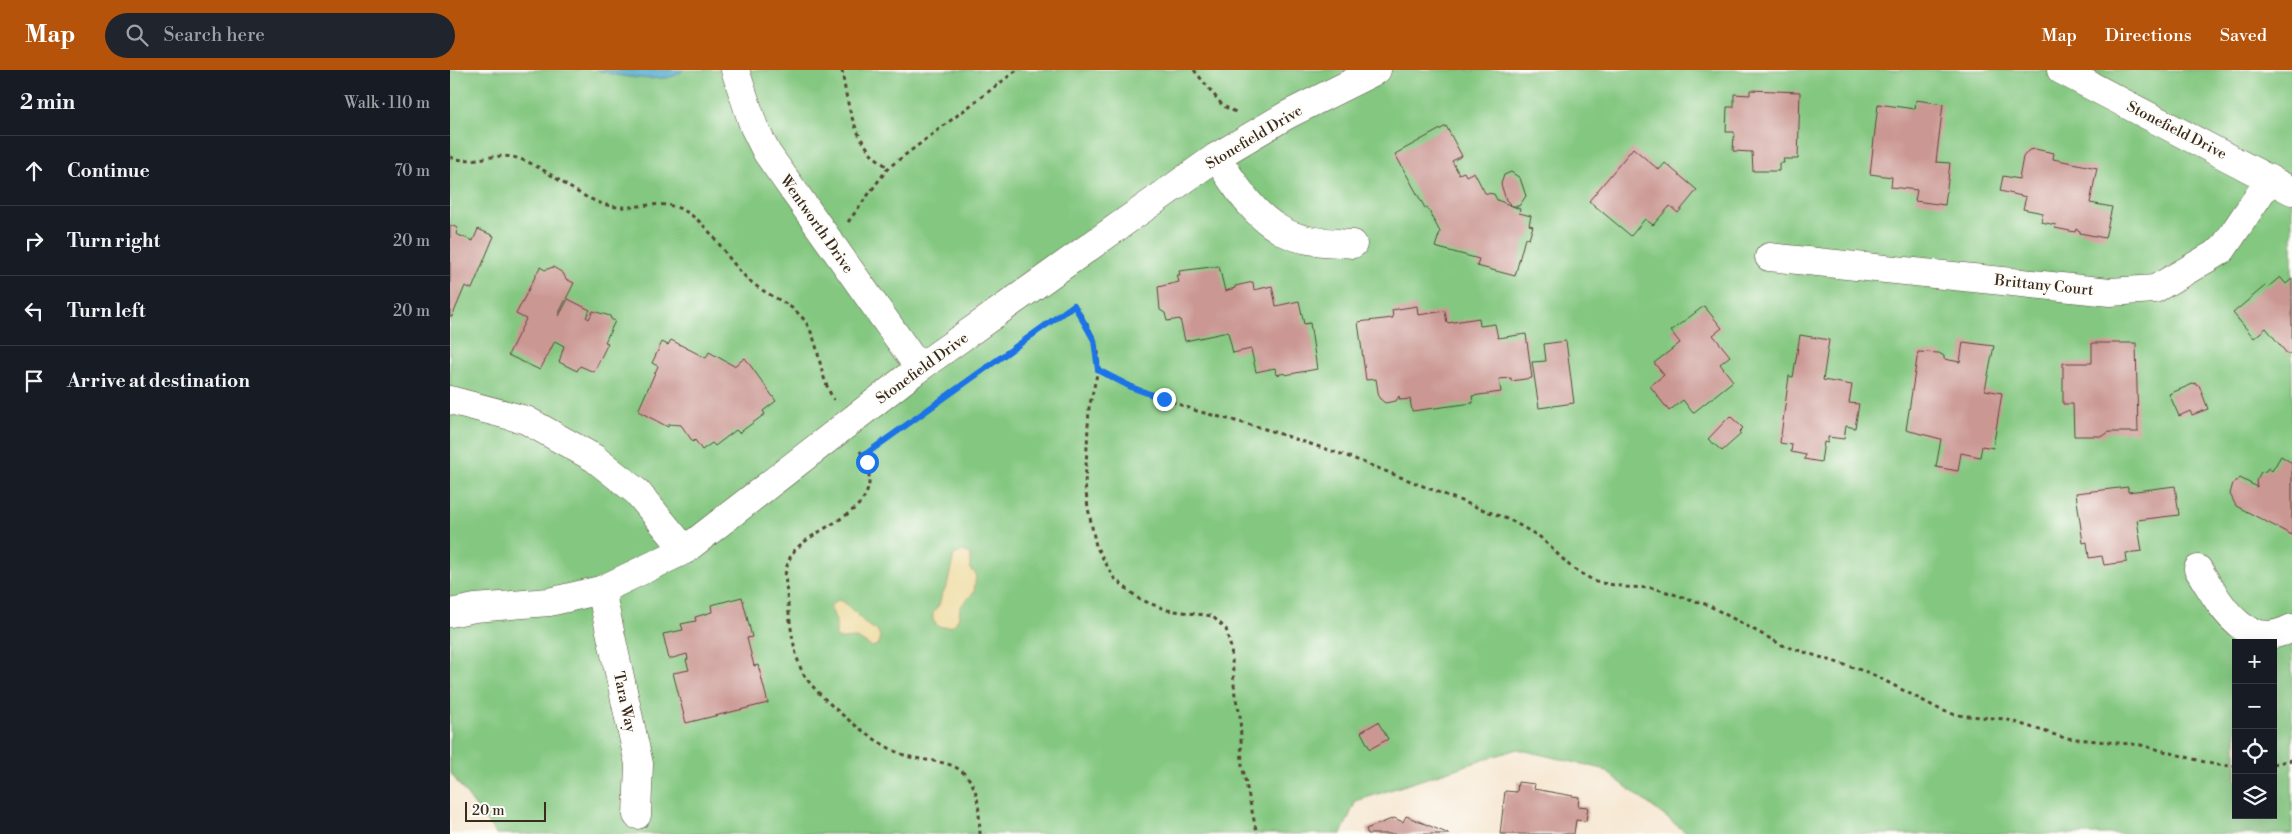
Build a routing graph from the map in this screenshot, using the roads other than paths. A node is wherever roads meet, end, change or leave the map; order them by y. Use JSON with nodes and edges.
{"nodes":[{"id":1,"x":735,"y":70,"type":"edge"},
{"id":2,"x":1377,"y":70,"type":"edge"},
{"id":3,"x":2061,"y":70,"type":"edge"},
{"id":4,"x":1216,"y":158,"type":"junction"},
{"id":5,"x":2281,"y":185,"type":"edge"},
{"id":6,"x":1353,"y":244,"type":"dead end"},
{"id":7,"x":1769,"y":257,"type":"dead end"},
{"id":8,"x":918,"y":368,"type":"junction"},
{"id":9,"x":450,"y":400,"type":"edge"},
{"id":10,"x":685,"y":550,"type":"junction"},
{"id":11,"x":2198,"y":569,"type":"dead end"},
{"id":12,"x":601,"y":590,"type":"junction"},
{"id":13,"x":450,"y":613,"type":"edge"},
{"id":14,"x":2292,"y":628,"type":"edge"},
{"id":15,"x":637,"y":815,"type":"dead end"}],
"edges":[{"from":1,"to":8,"type":"street","name":"Wentworth Drive"},
{"from":2,"to":4,"type":"street","name":"Stonefield Drive"},
{"from":3,"to":5,"type":"street","name":"Stonefield Drive"},
{"from":4,"to":6,"type":"street"},
{"from":4,"to":8,"type":"street","name":"Stonefield Drive"},
{"from":5,"to":7,"type":"street","name":"Brittany Court"},
{"from":8,"to":10,"type":"street","name":"Stonefield Drive"},
{"from":9,"to":10,"type":"street"},
{"from":10,"to":12,"type":"street","name":"Stonefield Drive"},
{"from":11,"to":14,"type":"street"},
{"from":12,"to":13,"type":"street","name":"Stonefield Drive"},
{"from":12,"to":15,"type":"street","name":"Tara Way"}]}
